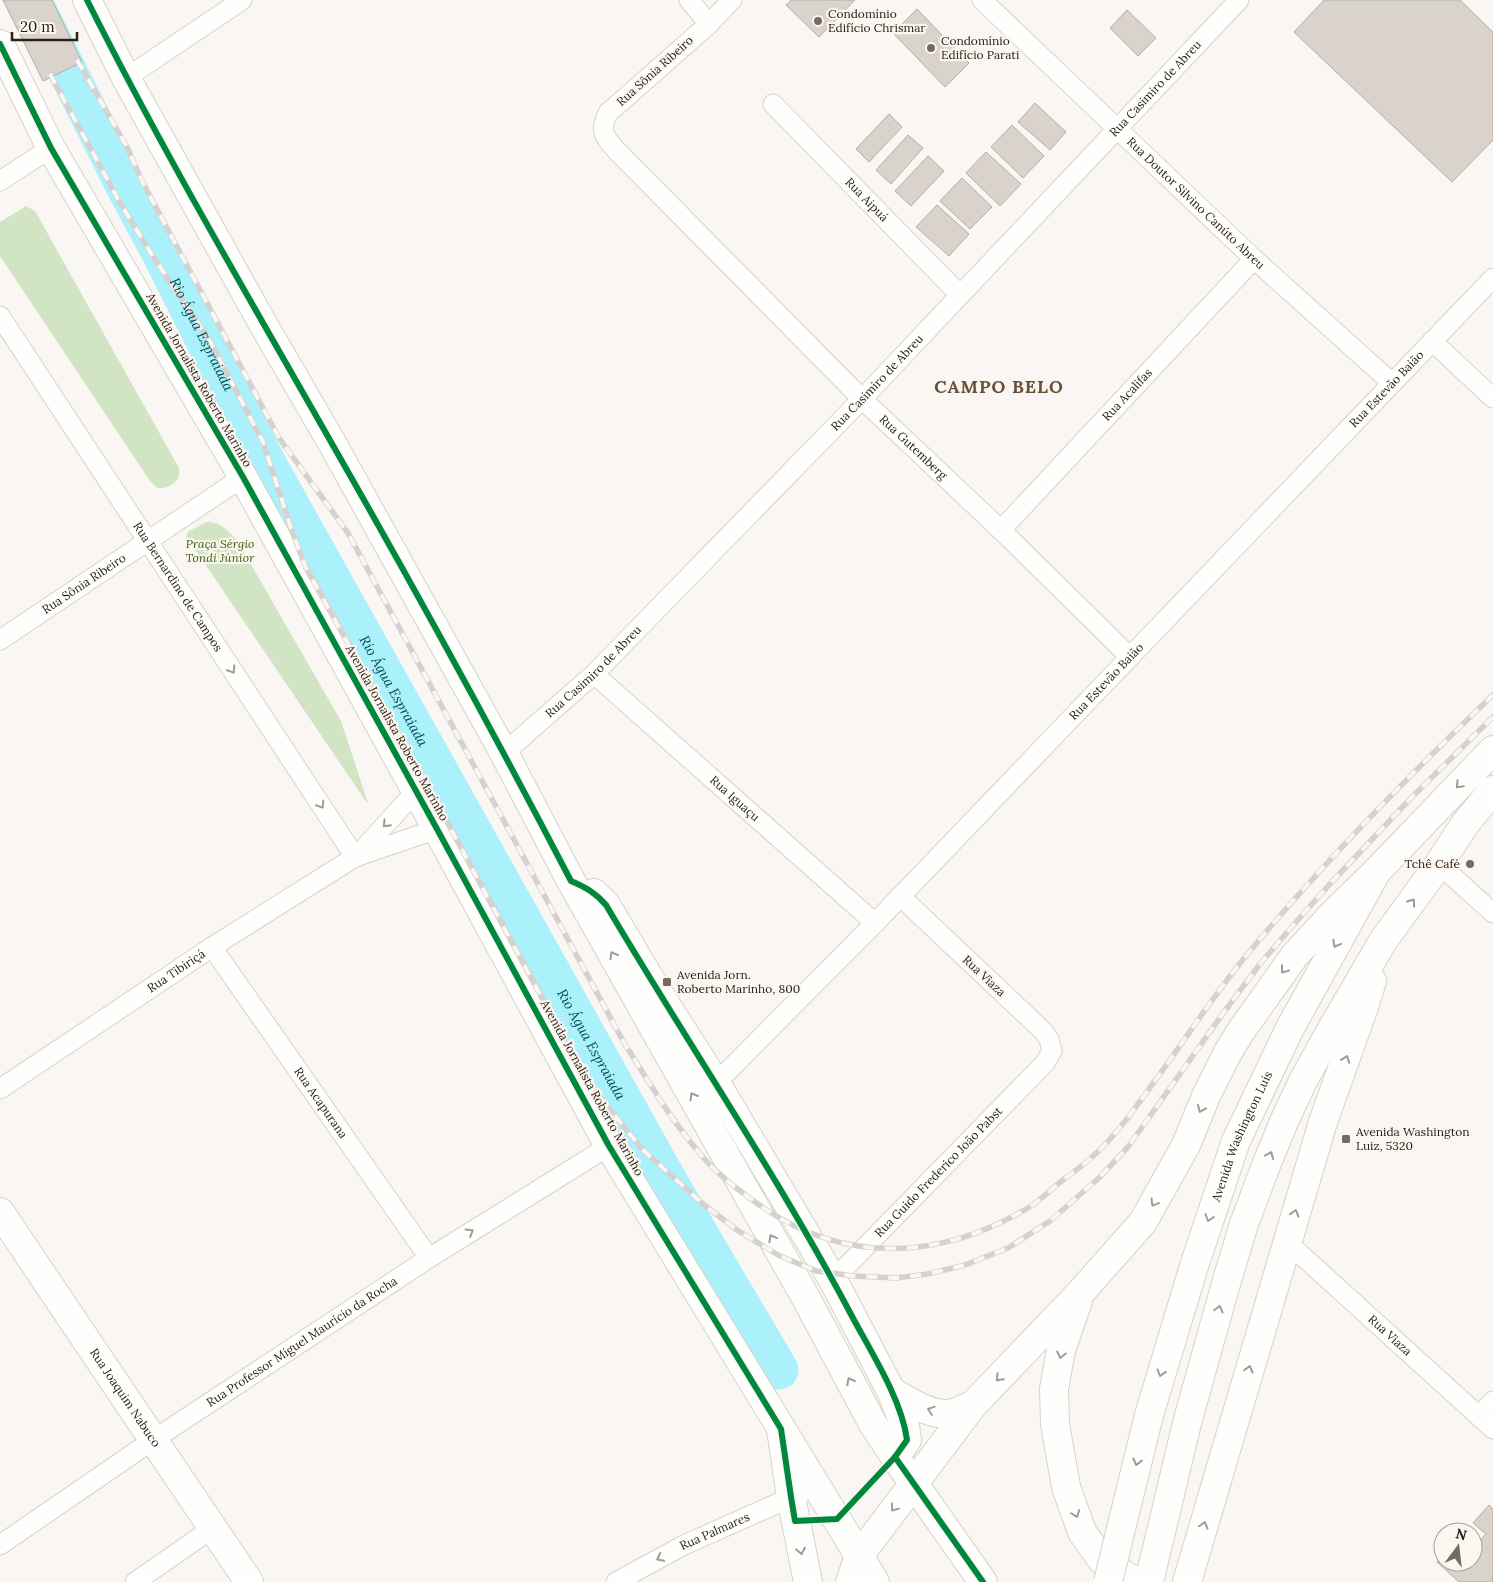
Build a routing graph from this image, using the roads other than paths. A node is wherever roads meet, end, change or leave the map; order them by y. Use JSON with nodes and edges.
{"nodes":[{"id":1,"x":87,"y":0,"type":"edge"},
{"id":2,"x":242,"y":0,"type":"edge"},
{"id":3,"x":689,"y":0,"type":"edge"},
{"id":4,"x":732,"y":0,"type":"edge"},
{"id":5,"x":982,"y":0,"type":"edge"},
{"id":6,"x":1239,"y":0,"type":"edge"},
{"id":7,"x":709,"y":24,"type":"junction"},
{"id":8,"x":0,"y":44,"type":"edge"},
{"id":9,"x":126,"y":78,"type":"junction"},
{"id":10,"x":773,"y":104,"type":"dead end"},
{"id":11,"x":1118,"y":128,"type":"junction"},
{"id":12,"x":51,"y":148,"type":"junction"},
{"id":13,"x":616,"y":150,"type":"joint"},
{"id":14,"x":0,"y":181,"type":"edge"},
{"id":15,"x":1254,"y":259,"type":"junction"},
{"id":16,"x":1493,"y":278,"type":"edge"},
{"id":17,"x":960,"y":295,"type":"junction"},
{"id":18,"x":0,"y":316,"type":"edge"},
{"id":19,"x":1432,"y":341,"type":"junction"},
{"id":20,"x":1392,"y":383,"type":"junction"},
{"id":21,"x":1493,"y":398,"type":"edge"},
{"id":22,"x":862,"y":399,"type":"junction"},
{"id":23,"x":243,"y":477,"type":"junction"},
{"id":24,"x":1001,"y":530,"type":"junction"},
{"id":25,"x":148,"y":541,"type":"junction"},
{"id":26,"x":0,"y":640,"type":"edge"},
{"id":27,"x":1130,"y":656,"type":"junction"},
{"id":28,"x":594,"y":674,"type":"junction"},
{"id":29,"x":1493,"y":750,"type":"edge"},
{"id":30,"x":504,"y":753,"type":"junction"},
{"id":31,"x":1493,"y":790,"type":"edge"},
{"id":32,"x":416,"y":791,"type":"junction"},
{"id":33,"x":437,"y":830,"type":"junction"},
{"id":34,"x":355,"y":858,"type":"junction"},
{"id":35,"x":1439,"y":864,"type":"junction"},
{"id":36,"x":1377,"y":870,"type":"junction"},
{"id":37,"x":571,"y":881,"type":"junction"},
{"id":38,"x":900,"y":896,"type":"junction"},
{"id":39,"x":1493,"y":913,"type":"edge"},
{"id":40,"x":874,"y":923,"type":"junction"},
{"id":41,"x":1383,"y":941,"type":"junction"},
{"id":42,"x":212,"y":947,"type":"junction"},
{"id":43,"x":1045,"y":1063,"type":"joint"},
{"id":44,"x":716,"y":1083,"type":"junction"},
{"id":45,"x":0,"y":1089,"type":"edge"},
{"id":46,"x":609,"y":1146,"type":"junction"},
{"id":47,"x":0,"y":1212,"type":"edge"},
{"id":48,"x":1287,"y":1242,"type":"junction"},
{"id":49,"x":429,"y":1258,"type":"junction"},
{"id":50,"x":833,"y":1280,"type":"junction"},
{"id":51,"x":1081,"y":1292,"type":"junction"},
{"id":52,"x":891,"y":1391,"type":"junction"},
{"id":53,"x":1493,"y":1401,"type":"edge"},
{"id":54,"x":973,"y":1405,"type":"junction"},
{"id":55,"x":1486,"y":1422,"type":"edge"},
{"id":56,"x":782,"y":1429,"type":"junction"},
{"id":57,"x":153,"y":1440,"type":"junction"},
{"id":58,"x":895,"y":1458,"type":"junction"},
{"id":59,"x":913,"y":1483,"type":"junction"},
{"id":60,"x":815,"y":1485,"type":"junction"},
{"id":61,"x":791,"y":1497,"type":"junction"},
{"id":62,"x":213,"y":1528,"type":"junction"},
{"id":63,"x":0,"y":1545,"type":"edge"},
{"id":64,"x":859,"y":1556,"type":"junction"},
{"id":65,"x":1185,"y":1579,"type":"edge"},
{"id":66,"x":135,"y":1582,"type":"edge"},
{"id":67,"x":249,"y":1582,"type":"edge"},
{"id":68,"x":616,"y":1582,"type":"edge"},
{"id":69,"x":808,"y":1582,"type":"edge"},
{"id":70,"x":850,"y":1582,"type":"edge"},
{"id":71,"x":875,"y":1582,"type":"edge"},
{"id":72,"x":983,"y":1582,"type":"edge"},
{"id":73,"x":1108,"y":1582,"type":"edge"},
{"id":74,"x":1143,"y":1582,"type":"edge"},
{"id":75,"x":1149,"y":1582,"type":"edge"}],
"edges":[{"from":1,"to":9,"type":"main road"},
{"from":2,"to":9,"type":"street"},
{"from":3,"to":7,"type":"street"},
{"from":4,"to":7,"type":"street","name":"Rua Sônia Ribeiro"},
{"from":5,"to":11,"type":"street","name":"Rua Doutor Silvino Canúto Abreu"},
{"from":6,"to":11,"type":"street","name":"Rua Casimiro de Abreu"},
{"from":7,"to":13,"type":"street","name":"Rua Sônia Ribeiro"},
{"from":8,"to":12,"type":"main road","name":"Avenida Jornalista Roberto Marinho"},
{"from":9,"to":30,"type":"main road"},
{"from":10,"to":17,"type":"street","name":"Rua Aipuá"},
{"from":11,"to":15,"type":"street","name":"Rua Doutor Silvino Canúto Abreu"},
{"from":11,"to":17,"type":"street","name":"Rua Casimiro de Abreu"},
{"from":12,"to":14,"type":"street"},
{"from":12,"to":23,"type":"main road","name":"Avenida Jornalista Roberto Marinho"},
{"from":13,"to":22,"type":"street","name":"Rua Gutemberg"},
{"from":15,"to":20,"type":"street","name":"Rua Doutor Silvino Canúto Abreu"},
{"from":15,"to":24,"type":"street","name":"Rua Acalifas"},
{"from":16,"to":19,"type":"street","name":"Rua Estevão Baião"},
{"from":17,"to":22,"type":"street","name":"Rua Casimiro de Abreu"},
{"from":18,"to":25,"type":"street","name":"Rua Bernardino de Campos"},
{"from":19,"to":20,"type":"street","name":"Rua Estevão Baião"},
{"from":19,"to":21,"type":"street"},
{"from":20,"to":27,"type":"street","name":"Rua Estevão Baião"},
{"from":22,"to":24,"type":"street","name":"Rua Gutemberg"},
{"from":22,"to":28,"type":"street","name":"Rua Casimiro de Abreu"},
{"from":23,"to":25,"type":"street","name":"Rua Sônia Ribeiro"},
{"from":23,"to":32,"type":"main road","name":"Avenida Jornalista Roberto Marinho"},
{"from":24,"to":27,"type":"street","name":"Rua Gutemberg"},
{"from":25,"to":26,"type":"street","name":"Rua Sônia Ribeiro"},
{"from":25,"to":34,"type":"street","name":"Rua Bernardino de Campos","one_way":true},
{"from":27,"to":38,"type":"street","name":"Rua Estevão Baião"},
{"from":28,"to":30,"type":"street","name":"Rua Casimiro de Abreu"},
{"from":28,"to":40,"type":"street","name":"Rua Iguaçu"},
{"from":29,"to":36,"type":"main road","name":"Avenida Washington Luís","one_way":true},
{"from":30,"to":37,"type":"main road"},
{"from":31,"to":35,"type":"main road"},
{"from":32,"to":33,"type":"main road","name":"Avenida Jornalista Roberto Marinho"},
{"from":32,"to":34,"type":"street","name":"Rua Tibiriçá","one_way":true},
{"from":33,"to":34,"type":"street","name":"Rua Tibiriçá"},
{"from":33,"to":46,"type":"main road","name":"Avenida Jornalista Roberto Marinho"},
{"from":34,"to":42,"type":"street","name":"Rua Tibiriçá"},
{"from":35,"to":39,"type":"street"},
{"from":41,"to":35,"type":"main road","one_way":true},
{"from":36,"to":51,"type":"main road","one_way":true},
{"from":36,"to":73,"type":"main road","name":"Avenida Washington Luís","one_way":true,"bridge":true},
{"from":37,"to":44,"type":"main road"},
{"from":58,"to":37,"type":"main road","one_way":true},
{"from":38,"to":40,"type":"street","name":"Rua Estevão Baião"},
{"from":38,"to":43,"type":"street","name":"Rua Viaza"},
{"from":40,"to":44,"type":"street","name":"Rua Estevão Baião"},
{"from":48,"to":41,"type":"main road","one_way":true},
{"from":75,"to":41,"type":"main road","one_way":true},
{"from":42,"to":45,"type":"street","name":"Rua Tibiriçá"},
{"from":42,"to":49,"type":"street","name":"Rua Acapurana"},
{"from":43,"to":50,"type":"street","name":"Rua Guido Frederico João Pabst"},
{"from":44,"to":50,"type":"main road"},
{"from":49,"to":46,"type":"street","name":"Rua Professor Miguel Maurício da Rocha","one_way":true},
{"from":46,"to":56,"type":"main road","name":"Avenida Jornalista Roberto Marinho"},
{"from":47,"to":57,"type":"main road","name":"Rua Joaquim Nabuco"},
{"from":48,"to":55,"type":"street","name":"Rua Viaza"},
{"from":65,"to":48,"type":"main road","one_way":true},
{"from":49,"to":57,"type":"street","name":"Rua Professor Miguel Maurício da Rocha"},
{"from":50,"to":52,"type":"main road"},
{"from":51,"to":54,"type":"main road","one_way":true},
{"from":51,"to":74,"type":"main road","one_way":true},
{"from":54,"to":52,"type":"main road","one_way":true},
{"from":52,"to":58,"type":"main road"},
{"from":53,"to":55,"type":"street"},
{"from":54,"to":59,"type":"main road"},
{"from":56,"to":60,"type":"main road","name":"Avenida Jornalista Roberto Marinho"},
{"from":56,"to":61,"type":"main road"},
{"from":57,"to":62,"type":"main road","name":"Rua Joaquim Nabuco"},
{"from":57,"to":63,"type":"street","name":"Rua Professor Miguel Maurício da Rocha"},
{"from":58,"to":59,"type":"main road"},
{"from":59,"to":64,"type":"main road","one_way":true},
{"from":59,"to":72,"type":"main road"},
{"from":60,"to":61,"type":"street","name":"Rua Palmares"},
{"from":60,"to":64,"type":"main road","name":"Avenida Jornalista Roberto Marinho"},
{"from":61,"to":68,"type":"street","name":"Rua Palmares","one_way":true},
{"from":61,"to":69,"type":"main road","one_way":true},
{"from":62,"to":66,"type":"street"},
{"from":62,"to":67,"type":"main road","name":"Rua Joaquim Nabuco"},
{"from":64,"to":70,"type":"main road"},
{"from":64,"to":71,"type":"main road","name":"Avenida Jornalista Roberto Marinho"}]}
